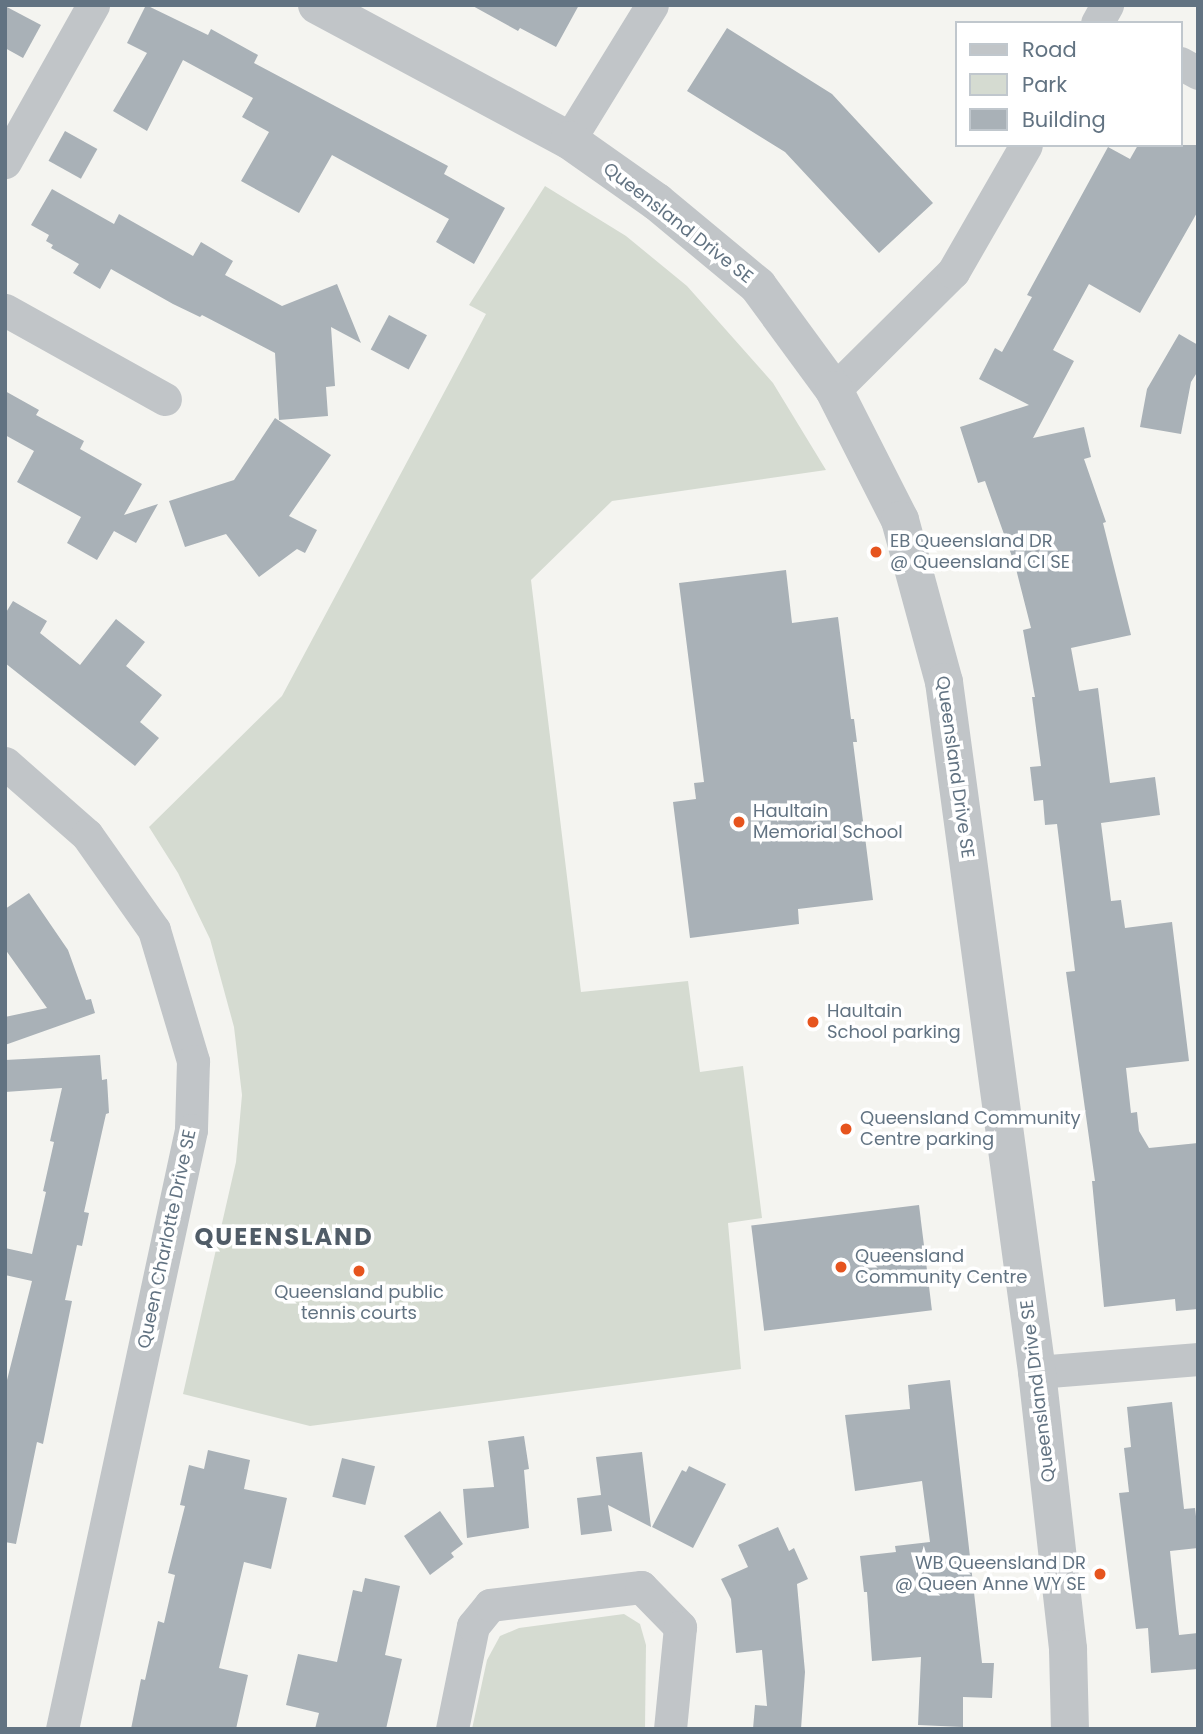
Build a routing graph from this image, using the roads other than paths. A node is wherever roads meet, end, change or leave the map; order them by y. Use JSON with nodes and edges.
{"nodes":[{"id":1,"x":93,"y":5,"type":"edge"},
{"id":2,"x":317,"y":5,"type":"edge"},
{"id":3,"x":652,"y":5,"type":"edge"},
{"id":4,"x":1182,"y":64,"type":"edge"},
{"id":5,"x":1198,"y":73,"type":"edge"},
{"id":6,"x":569,"y":140,"type":"junction"},
{"id":7,"x":1025,"y":147,"type":"edge"},
{"id":8,"x":5,"y":162,"type":"edge"},
{"id":9,"x":5,"y":310,"type":"edge"},
{"id":10,"x":834,"y":390,"type":"junction"},
{"id":11,"x":165,"y":400,"type":"dead end"},
{"id":12,"x":5,"y":762,"type":"edge"},
{"id":13,"x":1198,"y":1359,"type":"edge"},
{"id":14,"x":1037,"y":1372,"type":"junction"},
{"id":15,"x":62,"y":1729,"type":"edge"},
{"id":16,"x":452,"y":1729,"type":"edge"},
{"id":17,"x":670,"y":1729,"type":"edge"},
{"id":18,"x":1070,"y":1729,"type":"edge"}],
"edges":[{"from":1,"to":8,"type":"street"},
{"from":2,"to":6,"type":"street","name":"Queensland Drive SE"},
{"from":3,"to":6,"type":"street"},
{"from":4,"to":5,"type":"street"},
{"from":6,"to":10,"type":"street","name":"Queensland Drive SE"},
{"from":7,"to":10,"type":"street"},
{"from":9,"to":11,"type":"street"},
{"from":10,"to":14,"type":"street","name":"Queensland Drive SE"},
{"from":12,"to":15,"type":"street","name":"Queen Charlotte Drive SE"},
{"from":13,"to":14,"type":"street"},
{"from":14,"to":18,"type":"street","name":"Queensland Drive SE"},
{"from":16,"to":17,"type":"street"}]}
